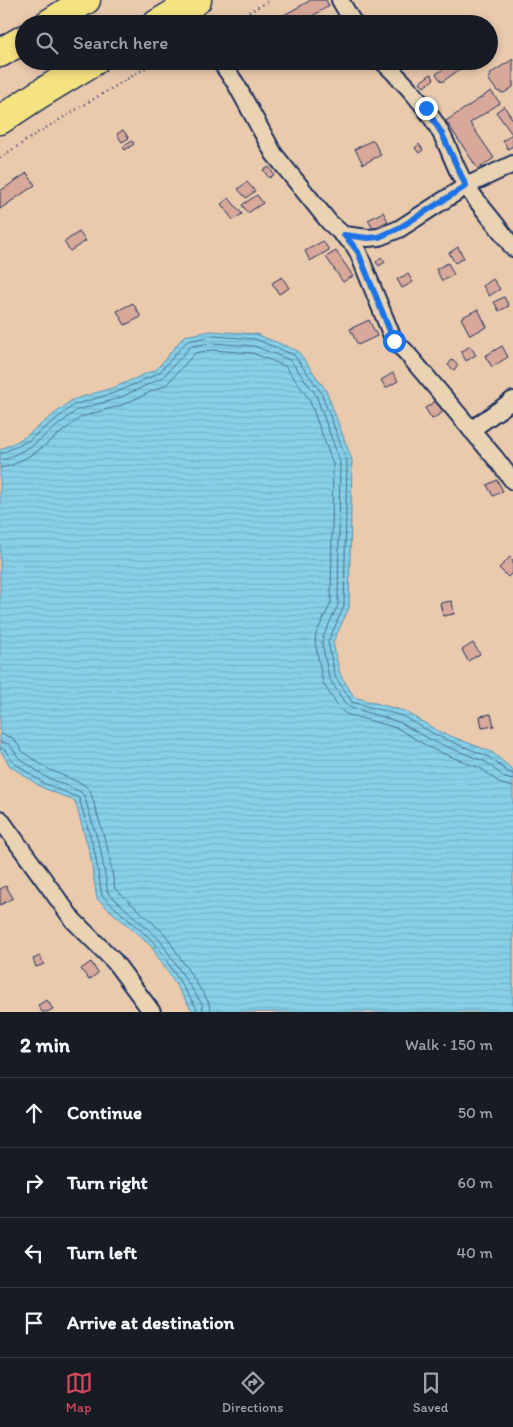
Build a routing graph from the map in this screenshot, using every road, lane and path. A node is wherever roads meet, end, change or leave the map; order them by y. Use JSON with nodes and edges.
{"nodes":[{"id":1,"x":86,"y":0,"type":"edge"},
{"id":2,"x":197,"y":0,"type":"edge"},
{"id":3,"x":271,"y":0,"type":"edge"},
{"id":4,"x":340,"y":0,"type":"edge"},
{"id":5,"x":62,"y":15,"type":"edge"},
{"id":6,"x":172,"y":15,"type":"edge"},
{"id":7,"x":244,"y":15,"type":"edge"},
{"id":8,"x":349,"y":15,"type":"edge"},
{"id":9,"x":15,"y":44,"type":"edge"},
{"id":10,"x":0,"y":53,"type":"edge"},
{"id":11,"x":79,"y":70,"type":"edge"},
{"id":12,"x":142,"y":70,"type":"edge"},
{"id":13,"x":226,"y":70,"type":"edge"},
{"id":14,"x":390,"y":70,"type":"edge"},
{"id":15,"x":0,"y":120,"type":"edge"},
{"id":16,"x":0,"y":158,"type":"edge"},
{"id":17,"x":513,"y":164,"type":"edge"},
{"id":18,"x":466,"y":186,"type":"junction"},
{"id":19,"x":344,"y":235,"type":"junction"},
{"id":20,"x":513,"y":248,"type":"edge"},
{"id":21,"x":513,"y":400,"type":"edge"},
{"id":22,"x":471,"y":430,"type":"junction"},
{"id":23,"x":513,"y":481,"type":"edge"},
{"id":24,"x":0,"y":820,"type":"edge"},
{"id":25,"x":152,"y":1012,"type":"edge"}],
"edges":[{"from":1,"to":5,"type":"highway"},
{"from":2,"to":6,"type":"highway"},
{"from":3,"to":7,"type":"path"},
{"from":4,"to":8,"type":"street"},
{"from":9,"to":10,"type":"highway"},
{"from":11,"to":15,"type":"highway"},
{"from":12,"to":16,"type":"path"},
{"from":13,"to":19,"type":"street"},
{"from":14,"to":18,"type":"street"},
{"from":17,"to":18,"type":"street"},
{"from":18,"to":19,"type":"street"},
{"from":18,"to":20,"type":"street"},
{"from":19,"to":22,"type":"street"},
{"from":21,"to":22,"type":"street"},
{"from":22,"to":23,"type":"street"},
{"from":24,"to":25,"type":"street"}]}
